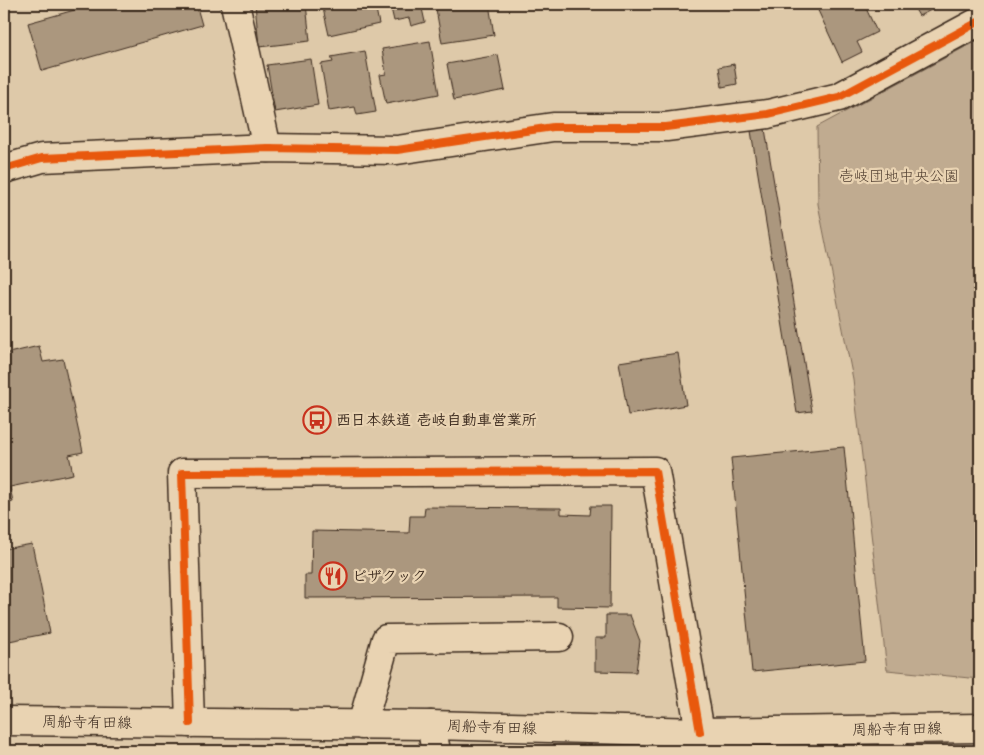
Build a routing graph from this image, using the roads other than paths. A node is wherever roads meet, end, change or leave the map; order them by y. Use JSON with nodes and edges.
{"nodes":[{"id":1,"x":235,"y":4,"type":"edge"},
{"id":2,"x":980,"y":21,"type":"edge"},
{"id":3,"x":267,"y":148,"type":"junction"},
{"id":4,"x":4,"y":169,"type":"edge"},
{"id":5,"x":559,"y":638,"type":"dead end"},
{"id":6,"x":4,"y":721,"type":"edge"},
{"id":7,"x":190,"y":723,"type":"junction"},
{"id":8,"x":362,"y":725,"type":"junction"},
{"id":9,"x":431,"y":725,"type":"junction"},
{"id":10,"x":980,"y":728,"type":"edge"},
{"id":11,"x":700,"y":732,"type":"junction"},
{"id":12,"x":893,"y":740,"type":"edge"},
{"id":13,"x":436,"y":751,"type":"edge"}],
"edges":[{"from":1,"to":3,"type":"street"},
{"from":2,"to":3,"type":"street"},
{"from":3,"to":4,"type":"street"},
{"from":5,"to":8,"type":"street"},
{"from":6,"to":7,"type":"street","name":"周船寺有田線"},
{"from":7,"to":8,"type":"street","name":"周船寺有田線"},
{"from":7,"to":11,"type":"street"},
{"from":8,"to":9,"type":"street","name":"周船寺有田線"},
{"from":9,"to":11,"type":"street","name":"周船寺有田線"},
{"from":9,"to":13,"type":"street"},
{"from":10,"to":12,"type":"street","name":"周船寺有田線"},
{"from":11,"to":12,"type":"street","name":"周船寺有田線"}]}
